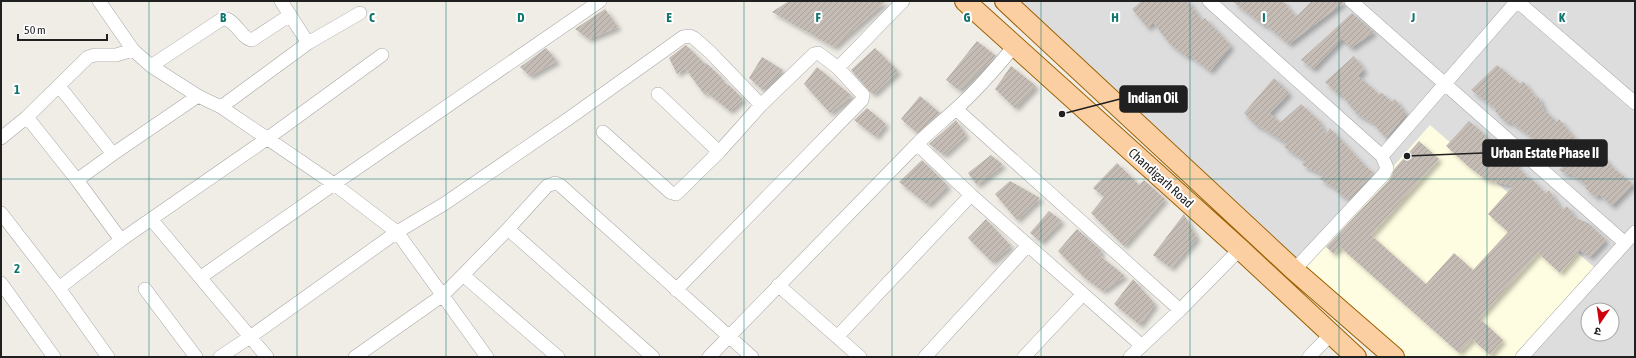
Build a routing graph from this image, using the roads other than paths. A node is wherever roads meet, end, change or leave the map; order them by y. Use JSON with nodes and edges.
{"nodes":[{"id":1,"x":99,"y":1,"type":"edge"},
{"id":2,"x":600,"y":1,"type":"edge"},
{"id":3,"x":903,"y":1,"type":"edge"},
{"id":4,"x":965,"y":1,"type":"edge"},
{"id":5,"x":1005,"y":1,"type":"edge"},
{"id":6,"x":1209,"y":1,"type":"edge"},
{"id":7,"x":1351,"y":1,"type":"edge"},
{"id":8,"x":1517,"y":1,"type":"edge"},
{"id":9,"x":282,"y":2,"type":"edge"},
{"id":10,"x":360,"y":13,"type":"dead end"},
{"id":11,"x":290,"y":15,"type":"junction"},
{"id":12,"x":308,"y":43,"type":"junction"},
{"id":13,"x":1015,"y":45,"type":"junction"},
{"id":14,"x":133,"y":50,"type":"junction"},
{"id":15,"x":382,"y":55,"type":"dead end"},
{"id":16,"x":151,"y":66,"type":"junction"},
{"id":17,"x":838,"y":68,"type":"junction"},
{"id":18,"x":1444,"y":84,"type":"junction"},
{"id":19,"x":60,"y":86,"type":"junction"},
{"id":20,"x":658,"y":94,"type":"dead end"},
{"id":21,"x":198,"y":96,"type":"junction"},
{"id":22,"x":1633,"y":97,"type":"edge"},
{"id":23,"x":762,"y":105,"type":"junction"},
{"id":24,"x":221,"y":107,"type":"junction"},
{"id":25,"x":956,"y":109,"type":"junction"},
{"id":26,"x":27,"y":116,"type":"junction"},
{"id":27,"x":603,"y":132,"type":"dead end"},
{"id":28,"x":1,"y":138,"type":"edge"},
{"id":29,"x":268,"y":138,"type":"junction"},
{"id":30,"x":917,"y":144,"type":"junction"},
{"id":31,"x":719,"y":152,"type":"junction"},
{"id":32,"x":112,"y":154,"type":"junction"},
{"id":33,"x":1382,"y":156,"type":"junction"},
{"id":34,"x":77,"y":180,"type":"junction"},
{"id":35,"x":334,"y":184,"type":"junction"},
{"id":36,"x":971,"y":194,"type":"junction"},
{"id":37,"x":1,"y":213,"type":"edge"},
{"id":38,"x":151,"y":220,"type":"junction"},
{"id":39,"x":508,"y":229,"type":"junction"},
{"id":40,"x":398,"y":232,"type":"junction"},
{"id":41,"x":1635,"y":232,"type":"edge"},
{"id":42,"x":121,"y":240,"type":"junction"},
{"id":43,"x":1625,"y":243,"type":"junction"},
{"id":44,"x":1028,"y":245,"type":"junction"},
{"id":45,"x":1240,"y":249,"type":"junction"},
{"id":46,"x":1294,"y":270,"type":"junction"},
{"id":47,"x":463,"y":274,"type":"junction"},
{"id":48,"x":200,"y":277,"type":"junction"},
{"id":49,"x":1,"y":283,"type":"edge"},
{"id":50,"x":778,"y":285,"type":"junction"},
{"id":51,"x":58,"y":288,"type":"junction"},
{"id":52,"x":145,"y":289,"type":"dead end"},
{"id":53,"x":676,"y":290,"type":"junction"},
{"id":54,"x":1083,"y":294,"type":"junction"},
{"id":55,"x":443,"y":295,"type":"junction"},
{"id":56,"x":1180,"y":310,"type":"junction"},
{"id":57,"x":1331,"y":334,"type":"junction"},
{"id":58,"x":729,"y":336,"type":"junction"},
{"id":59,"x":250,"y":337,"type":"junction"},
{"id":60,"x":837,"y":337,"type":"junction"},
{"id":61,"x":1141,"y":345,"type":"junction"},
{"id":62,"x":54,"y":357,"type":"edge"},
{"id":63,"x":108,"y":357,"type":"edge"},
{"id":64,"x":196,"y":357,"type":"edge"},
{"id":65,"x":220,"y":357,"type":"edge"},
{"id":66,"x":267,"y":357,"type":"edge"},
{"id":67,"x":355,"y":357,"type":"edge"},
{"id":68,"x":487,"y":357,"type":"edge"},
{"id":69,"x":558,"y":357,"type":"edge"},
{"id":70,"x":653,"y":357,"type":"edge"},
{"id":71,"x":709,"y":357,"type":"edge"},
{"id":72,"x":752,"y":357,"type":"edge"},
{"id":73,"x":860,"y":357,"type":"edge"},
{"id":74,"x":925,"y":357,"type":"edge"},
{"id":75,"x":1024,"y":357,"type":"edge"},
{"id":76,"x":1130,"y":357,"type":"edge"},
{"id":77,"x":1309,"y":357,"type":"edge"},
{"id":78,"x":1356,"y":357,"type":"edge"},
{"id":79,"x":1394,"y":357,"type":"edge"},
{"id":80,"x":1522,"y":357,"type":"edge"}],
"edges":[{"from":1,"to":14,"type":"street"},
{"from":2,"to":35,"type":"street"},
{"from":3,"to":17,"type":"street"},
{"from":4,"to":13,"type":"main road","name":"Chandigarh Road"},
{"from":5,"to":46,"type":"main road","name":"Chandigarh Road"},
{"from":6,"to":33,"type":"street"},
{"from":7,"to":18,"type":"street"},
{"from":8,"to":18,"type":"street"},
{"from":8,"to":22,"type":"street"},
{"from":9,"to":11,"type":"street"},
{"from":10,"to":12,"type":"street"},
{"from":11,"to":12,"type":"street"},
{"from":11,"to":16,"type":"street"},
{"from":12,"to":24,"type":"street"},
{"from":13,"to":25,"type":"street"},
{"from":13,"to":45,"type":"main road","name":"Chandigarh Road"},
{"from":14,"to":16,"type":"street"},
{"from":14,"to":19,"type":"street"},
{"from":15,"to":29,"type":"street"},
{"from":16,"to":21,"type":"street"},
{"from":17,"to":23,"type":"street"},
{"from":17,"to":53,"type":"street"},
{"from":18,"to":33,"type":"street"},
{"from":18,"to":43,"type":"street"},
{"from":19,"to":26,"type":"street"},
{"from":19,"to":32,"type":"street"},
{"from":20,"to":31,"type":"street"},
{"from":21,"to":24,"type":"street"},
{"from":21,"to":32,"type":"street"},
{"from":23,"to":31,"type":"street"},
{"from":23,"to":40,"type":"street"},
{"from":24,"to":29,"type":"street"},
{"from":25,"to":30,"type":"street"},
{"from":25,"to":56,"type":"street"},
{"from":26,"to":28,"type":"street"},
{"from":26,"to":34,"type":"street"},
{"from":27,"to":31,"type":"street"},
{"from":29,"to":35,"type":"street"},
{"from":29,"to":38,"type":"street"},
{"from":30,"to":36,"type":"street"},
{"from":30,"to":50,"type":"street"},
{"from":32,"to":34,"type":"street"},
{"from":33,"to":46,"type":"street"},
{"from":34,"to":42,"type":"street"},
{"from":35,"to":40,"type":"street"},
{"from":35,"to":48,"type":"street"},
{"from":36,"to":44,"type":"street"},
{"from":36,"to":60,"type":"street"},
{"from":37,"to":51,"type":"street"},
{"from":38,"to":42,"type":"street"},
{"from":38,"to":48,"type":"street"},
{"from":39,"to":47,"type":"street"},
{"from":39,"to":53,"type":"street"},
{"from":39,"to":70,"type":"street"},
{"from":40,"to":55,"type":"street"},
{"from":40,"to":59,"type":"street"},
{"from":41,"to":43,"type":"street"},
{"from":42,"to":51,"type":"street"},
{"from":43,"to":80,"type":"street"},
{"from":44,"to":54,"type":"street"},
{"from":44,"to":74,"type":"street"},
{"from":45,"to":56,"type":"street"},
{"from":45,"to":57,"type":"main road","name":"Chandigarh Road"},
{"from":46,"to":79,"type":"main road","name":"Chandigarh Road"},
{"from":47,"to":55,"type":"street"},
{"from":47,"to":69,"type":"street"},
{"from":48,"to":59,"type":"street"},
{"from":49,"to":62,"type":"street"},
{"from":50,"to":58,"type":"street"},
{"from":50,"to":60,"type":"street"},
{"from":51,"to":63,"type":"street"},
{"from":52,"to":64,"type":"street"},
{"from":53,"to":58,"type":"street"},
{"from":54,"to":61,"type":"street"},
{"from":54,"to":75,"type":"street"},
{"from":55,"to":67,"type":"street"},
{"from":55,"to":68,"type":"street"},
{"from":56,"to":61,"type":"street"},
{"from":57,"to":77,"type":"street"},
{"from":57,"to":78,"type":"main road","name":"Chandigarh Road"},
{"from":58,"to":71,"type":"street"},
{"from":58,"to":72,"type":"street"},
{"from":59,"to":65,"type":"street"},
{"from":59,"to":66,"type":"street"},
{"from":60,"to":73,"type":"street"},
{"from":61,"to":76,"type":"street"}]}
